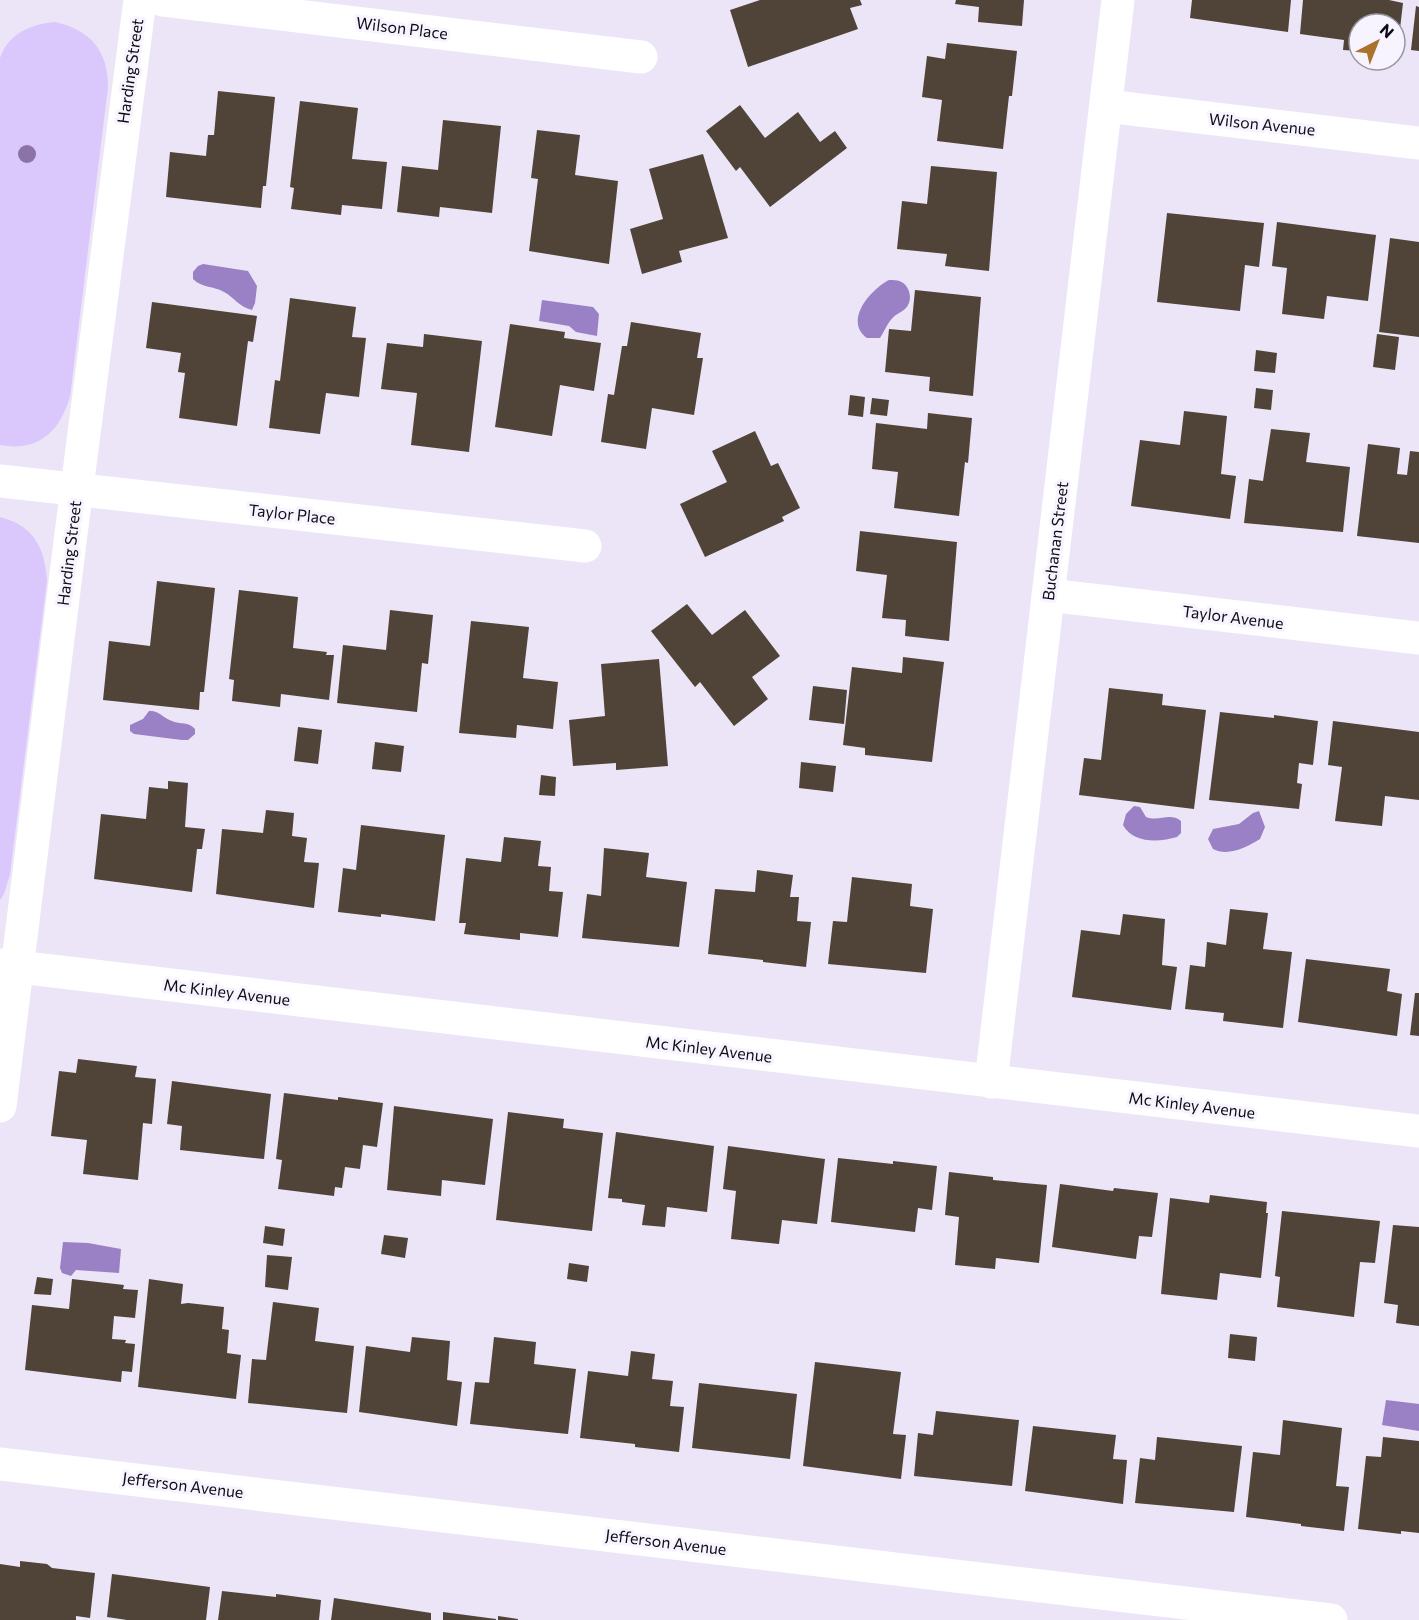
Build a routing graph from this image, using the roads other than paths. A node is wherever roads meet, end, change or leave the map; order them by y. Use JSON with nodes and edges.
{"nodes":[{"id":1,"x":140,"y":0,"type":"edge"},
{"id":2,"x":163,"y":0,"type":"edge"},
{"id":3,"x":1118,"y":0,"type":"edge"},
{"id":4,"x":641,"y":57,"type":"dead end"},
{"id":5,"x":1106,"y":106,"type":"junction"},
{"id":6,"x":1419,"y":143,"type":"edge"},
{"id":7,"x":0,"y":481,"type":"edge"},
{"id":8,"x":76,"y":490,"type":"junction"},
{"id":9,"x":585,"y":546,"type":"dead end"},
{"id":10,"x":1048,"y":595,"type":"junction"},
{"id":11,"x":1419,"y":638,"type":"edge"},
{"id":12,"x":9,"y":967,"type":"edge"},
{"id":13,"x":991,"y":1082,"type":"junction"},
{"id":14,"x":0,"y":1106,"type":"edge"},
{"id":15,"x":1419,"y":1131,"type":"edge"},
{"id":16,"x":0,"y":1464,"type":"edge"},
{"id":17,"x":1331,"y":1620,"type":"edge"}],
"edges":[{"from":1,"to":8,"type":"street","name":"Harding Street"},
{"from":2,"to":4,"type":"street","name":"Wilson Place"},
{"from":3,"to":5,"type":"street","name":"Buchanan Street"},
{"from":5,"to":6,"type":"street","name":"Wilson Avenue"},
{"from":5,"to":10,"type":"street","name":"Buchanan Street"},
{"from":7,"to":8,"type":"street","name":"Taylor Place"},
{"from":8,"to":9,"type":"street","name":"Taylor Place"},
{"from":8,"to":12,"type":"street","name":"Harding Street"},
{"from":10,"to":11,"type":"street","name":"Taylor Avenue"},
{"from":10,"to":13,"type":"street","name":"Buchanan Street"},
{"from":12,"to":13,"type":"street","name":"Mc Kinley Avenue"},
{"from":12,"to":14,"type":"street","name":"Harding Street"},
{"from":13,"to":15,"type":"street","name":"Mc Kinley Avenue"},
{"from":16,"to":17,"type":"street","name":"Jefferson Avenue"}]}
